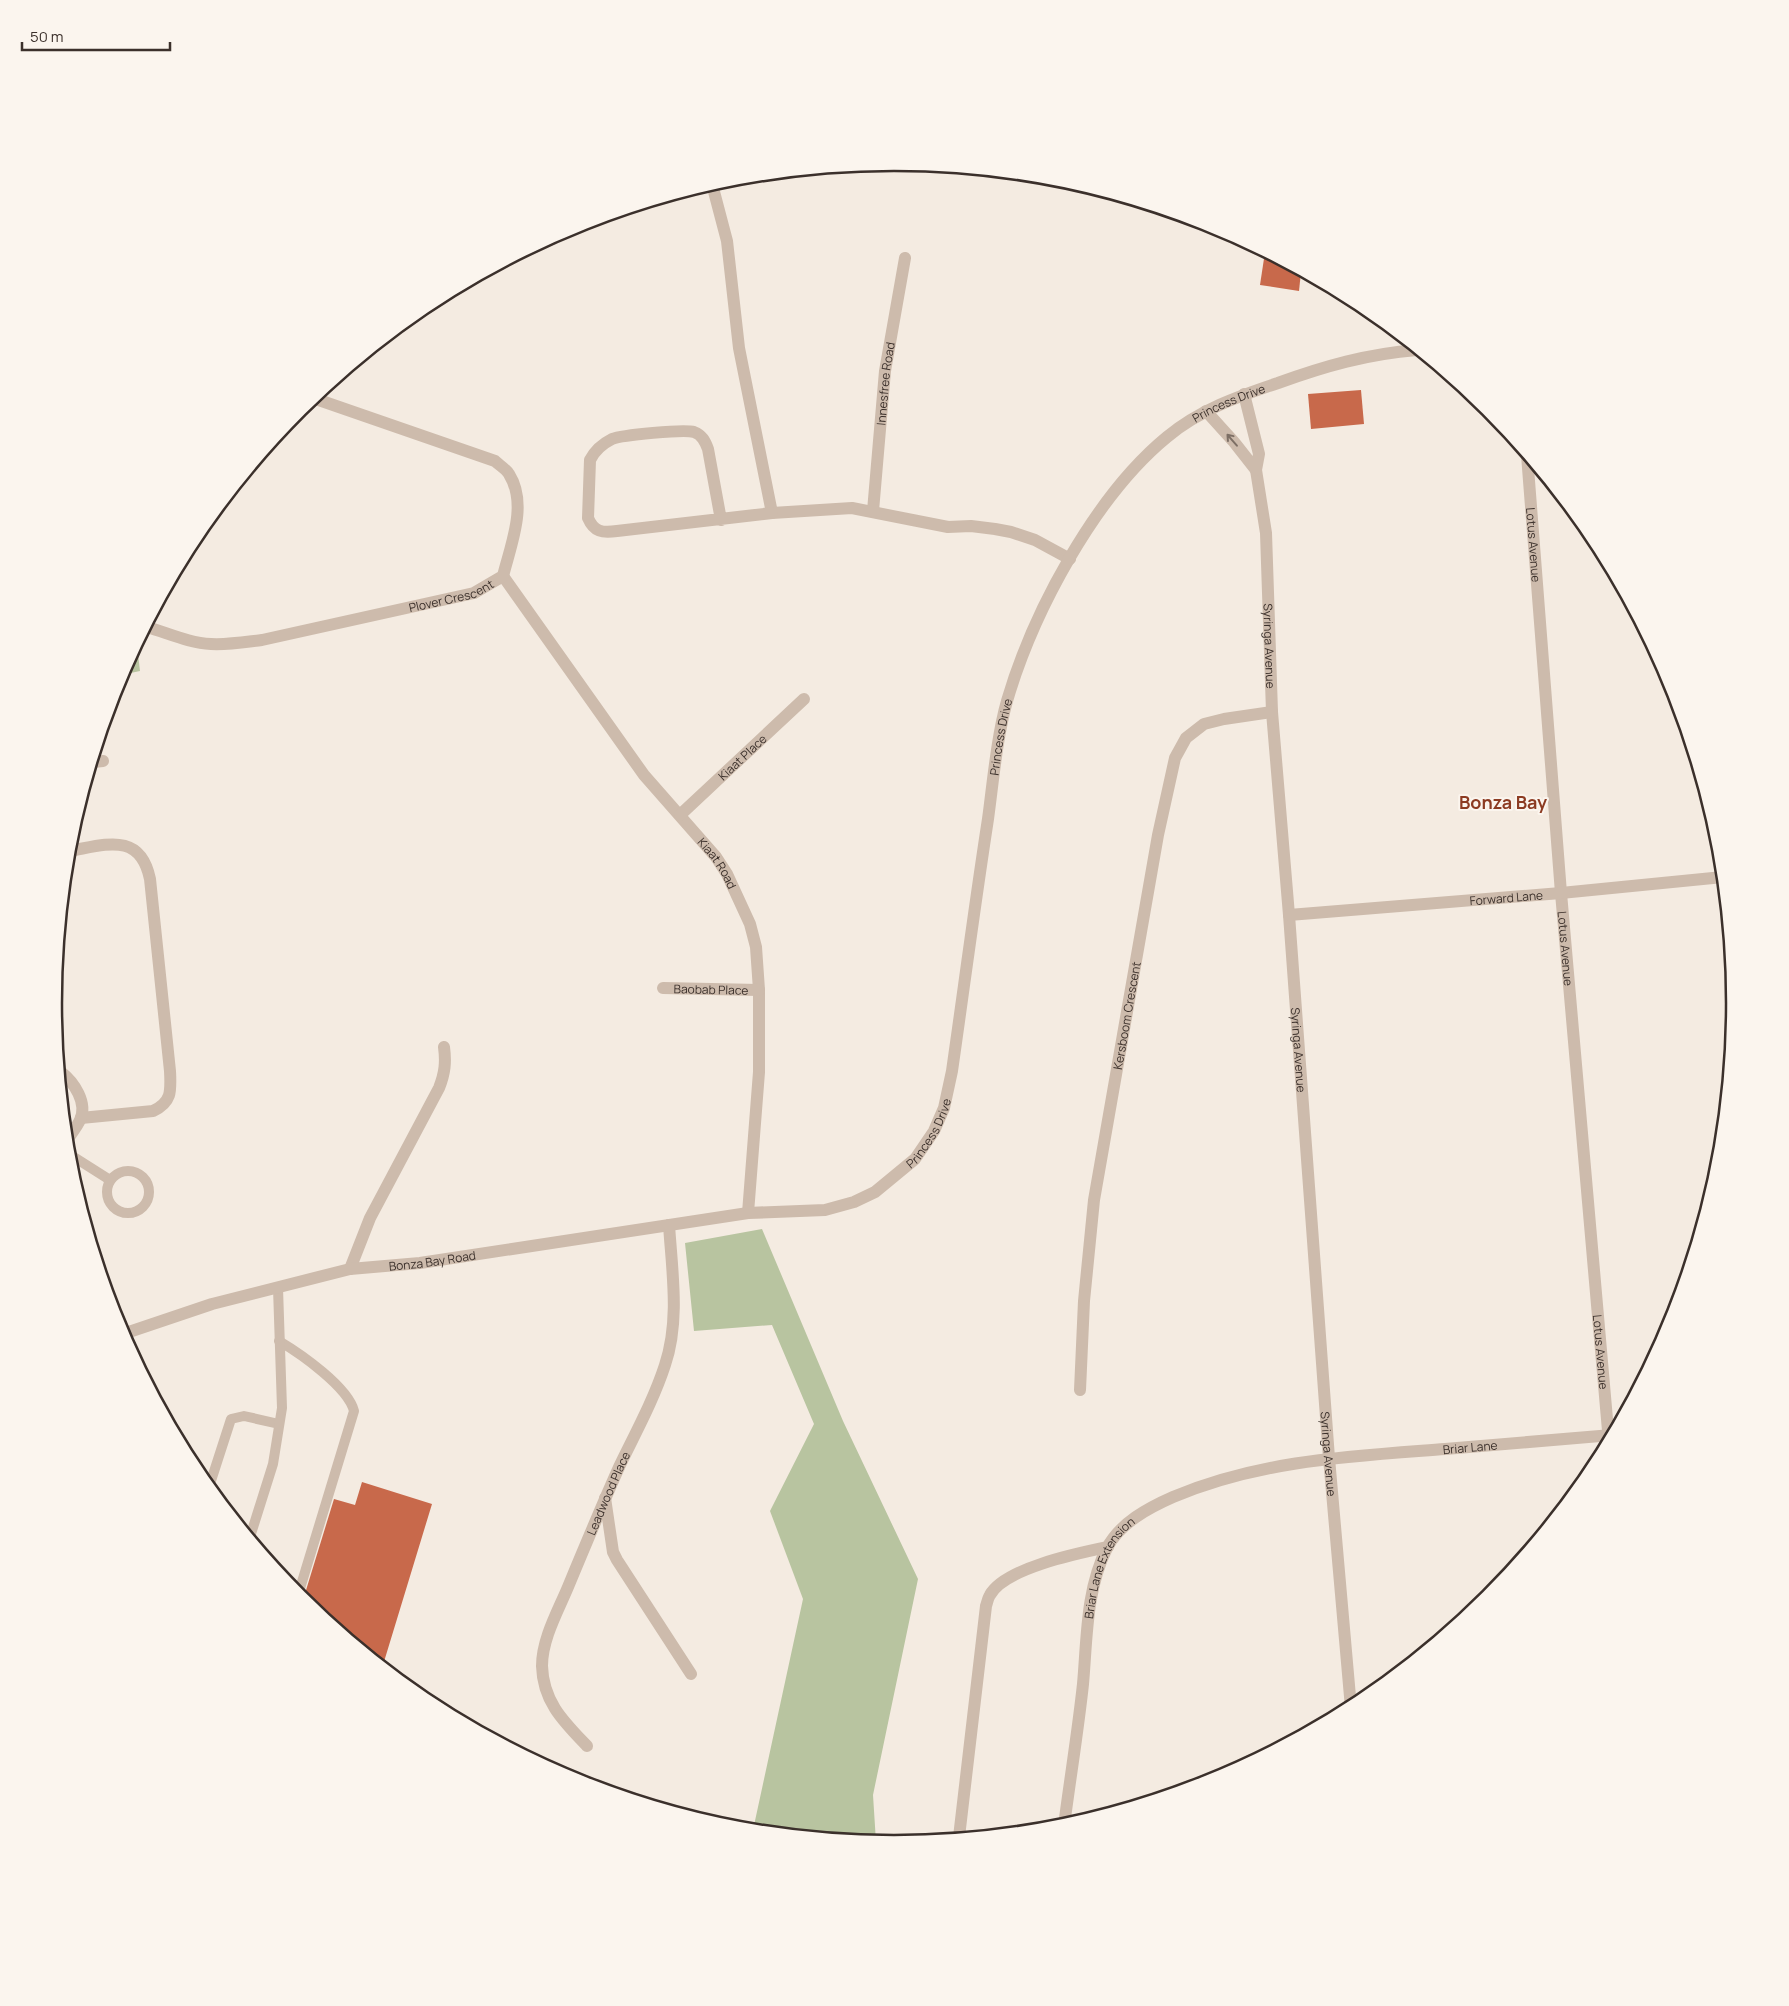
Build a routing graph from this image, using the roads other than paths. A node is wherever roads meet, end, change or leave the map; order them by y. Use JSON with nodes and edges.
{"nodes":[{"id":1,"x":714,"y":191,"type":"edge"},
{"id":2,"x":905,"y":258,"type":"dead end"},
{"id":3,"x":1411,"y":351,"type":"edge"},
{"id":4,"x":1244,"y":394,"type":"junction"},
{"id":5,"x":322,"y":400,"type":"edge"},
{"id":6,"x":1206,"y":411,"type":"junction"},
{"id":7,"x":1528,"y":463,"type":"edge"},
{"id":8,"x":1256,"y":470,"type":"junction"},
{"id":9,"x":873,"y":511,"type":"junction"},
{"id":10,"x":772,"y":514,"type":"junction"},
{"id":11,"x":721,"y":520,"type":"junction"},
{"id":12,"x":1070,"y":559,"type":"junction"},
{"id":13,"x":503,"y":576,"type":"junction"},
{"id":14,"x":152,"y":628,"type":"edge"},
{"id":15,"x":804,"y":698,"type":"dead end"},
{"id":16,"x":1272,"y":712,"type":"junction"},
{"id":17,"x":680,"y":815,"type":"junction"},
{"id":18,"x":77,"y":850,"type":"edge"},
{"id":19,"x":1717,"y":878,"type":"edge"},
{"id":20,"x":1560,"y":893,"type":"junction"},
{"id":21,"x":1289,"y":915,"type":"junction"},
{"id":22,"x":663,"y":988,"type":"dead end"},
{"id":23,"x":759,"y":990,"type":"junction"},
{"id":24,"x":444,"y":1047,"type":"dead end"},
{"id":25,"x":66,"y":1078,"type":"edge"},
{"id":26,"x":81,"y":1118,"type":"junction"},
{"id":27,"x":73,"y":1131,"type":"edge"},
{"id":28,"x":77,"y":1159,"type":"edge"},
{"id":29,"x":110,"y":1180,"type":"junction"},
{"id":30,"x":748,"y":1213,"type":"junction"},
{"id":31,"x":669,"y":1226,"type":"junction"},
{"id":32,"x":350,"y":1269,"type":"junction"},
{"id":33,"x":278,"y":1288,"type":"junction"},
{"id":34,"x":131,"y":1331,"type":"edge"},
{"id":35,"x":279,"y":1341,"type":"junction"},
{"id":36,"x":1080,"y":1390,"type":"dead end"},
{"id":37,"x":279,"y":1424,"type":"junction"},
{"id":38,"x":1609,"y":1428,"type":"edge"},
{"id":39,"x":1603,"y":1437,"type":"edge"},
{"id":40,"x":1329,"y":1458,"type":"junction"},
{"id":41,"x":212,"y":1478,"type":"edge"},
{"id":42,"x":605,"y":1498,"type":"junction"},
{"id":43,"x":252,"y":1531,"type":"edge"},
{"id":44,"x":1108,"y":1547,"type":"junction"},
{"id":45,"x":301,"y":1586,"type":"edge"},
{"id":46,"x":691,"y":1674,"type":"dead end"},
{"id":47,"x":1350,"y":1699,"type":"edge"},
{"id":48,"x":587,"y":1746,"type":"dead end"},
{"id":49,"x":1065,"y":1817,"type":"edge"},
{"id":50,"x":960,"y":1832,"type":"edge"}],
"edges":[{"from":1,"to":10,"type":"street"},
{"from":2,"to":9,"type":"street","name":"Innesfree Road"},
{"from":3,"to":4,"type":"street","name":"Princess Drive"},
{"from":4,"to":6,"type":"street","name":"Princess Drive"},
{"from":4,"to":8,"type":"street","name":"Syringa Avenue"},
{"from":5,"to":13,"type":"street","name":"Plover Crescent"},
{"from":8,"to":6,"type":"street","one_way":true},
{"from":6,"to":12,"type":"street","name":"Princess Drive"},
{"from":7,"to":20,"type":"street","name":"Lotus Avenue"},
{"from":8,"to":16,"type":"street","name":"Syringa Avenue"},
{"from":9,"to":10,"type":"street"},
{"from":9,"to":12,"type":"street"},
{"from":10,"to":11,"type":"street"},
{"from":11,"to":11,"type":"street"},
{"from":12,"to":30,"type":"street","name":"Princess Drive"},
{"from":13,"to":14,"type":"street","name":"Plover Crescent"},
{"from":13,"to":17,"type":"street","name":"Kiaat Road"},
{"from":15,"to":17,"type":"street","name":"Kiaat Place"},
{"from":16,"to":21,"type":"street","name":"Syringa Avenue"},
{"from":16,"to":36,"type":"street","name":"Kersboom Crescent"},
{"from":17,"to":23,"type":"street","name":"Kiaat Road"},
{"from":18,"to":26,"type":"street"},
{"from":19,"to":20,"type":"street","name":"Forward Lane"},
{"from":20,"to":21,"type":"street","name":"Forward Lane"},
{"from":20,"to":38,"type":"street","name":"Lotus Avenue"},
{"from":21,"to":40,"type":"street","name":"Syringa Avenue"},
{"from":22,"to":23,"type":"street","name":"Baobab Place"},
{"from":23,"to":30,"type":"street","name":"Kiaat Road"},
{"from":24,"to":32,"type":"street"},
{"from":25,"to":26,"type":"street"},
{"from":26,"to":27,"type":"street"},
{"from":28,"to":29,"type":"lane"},
{"from":29,"to":29,"type":"lane"},
{"from":30,"to":31,"type":"street","name":"Bonza Bay Road"},
{"from":31,"to":32,"type":"street","name":"Bonza Bay Road"},
{"from":31,"to":42,"type":"street","name":"Leadwood Place"},
{"from":32,"to":33,"type":"street","name":"Bonza Bay Road"},
{"from":33,"to":34,"type":"street","name":"Bonza Bay Road"},
{"from":33,"to":35,"type":"lane"},
{"from":35,"to":37,"type":"lane"},
{"from":35,"to":45,"type":"lane"},
{"from":37,"to":41,"type":"lane"},
{"from":37,"to":43,"type":"lane"},
{"from":39,"to":40,"type":"street","name":"Briar Lane"},
{"from":40,"to":44,"type":"street","name":"Briar Lane Extension"},
{"from":40,"to":47,"type":"street","name":"Syringa Avenue"},
{"from":42,"to":46,"type":"street"},
{"from":42,"to":48,"type":"street","name":"Leadwood Place"},
{"from":44,"to":49,"type":"street","name":"Briar Lane Extension"},
{"from":44,"to":50,"type":"street"}]}
